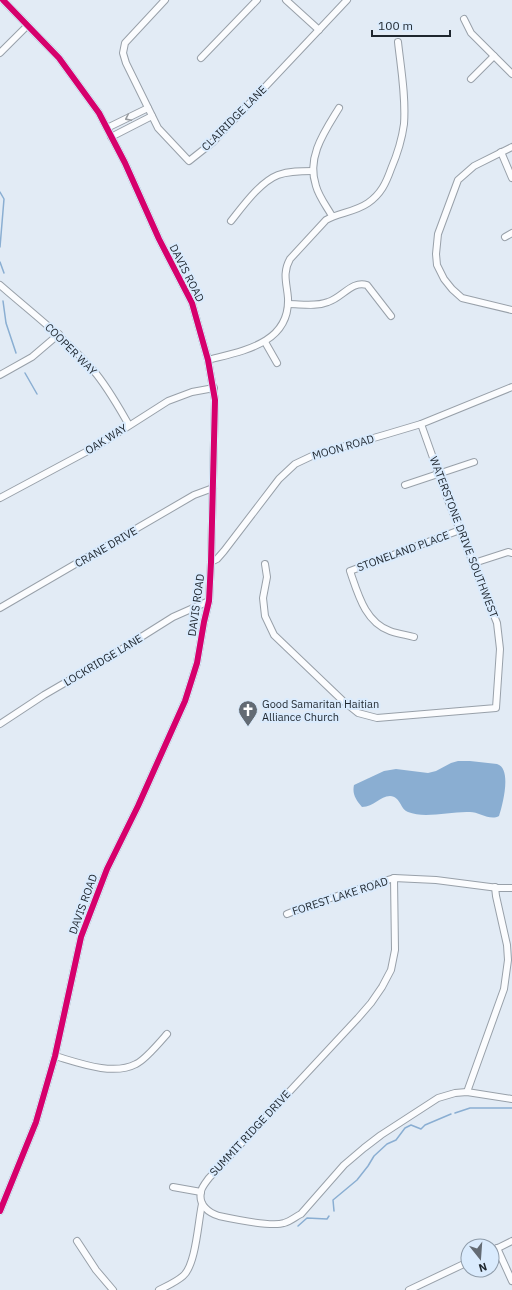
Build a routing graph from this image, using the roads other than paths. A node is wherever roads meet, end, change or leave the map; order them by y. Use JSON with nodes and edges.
{"nodes":[{"id":1,"x":3,"y":0,"type":"edge"},
{"id":2,"x":165,"y":0,"type":"edge"},
{"id":3,"x":256,"y":0,"type":"edge"},
{"id":4,"x":286,"y":0,"type":"edge"},
{"id":5,"x":348,"y":0,"type":"edge"},
{"id":6,"x":464,"y":19,"type":"dead end"},
{"id":7,"x":27,"y":26,"type":"junction"},
{"id":8,"x":319,"y":30,"type":"junction"},
{"id":9,"x":398,"y":42,"type":"dead end"},
{"id":10,"x":0,"y":53,"type":"edge"},
{"id":11,"x":494,"y":56,"type":"junction"},
{"id":12,"x":201,"y":58,"type":"dead end"},
{"id":13,"x":512,"y":74,"type":"edge"},
{"id":14,"x":471,"y":79,"type":"dead end"},
{"id":15,"x":148,"y":108,"type":"junction"},
{"id":16,"x":339,"y":108,"type":"dead end"},
{"id":17,"x":152,"y":116,"type":"junction"},
{"id":18,"x":107,"y":128,"type":"junction"},
{"id":19,"x":111,"y":137,"type":"junction"},
{"id":20,"x":512,"y":147,"type":"edge"},
{"id":21,"x":500,"y":152,"type":"junction"},
{"id":22,"x":313,"y":171,"type":"junction"},
{"id":23,"x":512,"y":178,"type":"edge"},
{"id":24,"x":332,"y":216,"type":"junction"},
{"id":25,"x":231,"y":221,"type":"dead end"},
{"id":26,"x":512,"y":233,"type":"edge"},
{"id":27,"x":505,"y":237,"type":"dead end"},
{"id":28,"x":0,"y":285,"type":"edge"},
{"id":29,"x":288,"y":304,"type":"junction"},
{"id":30,"x":512,"y":310,"type":"edge"},
{"id":31,"x":391,"y":316,"type":"dead end"},
{"id":32,"x":59,"y":334,"type":"junction"},
{"id":33,"x":265,"y":342,"type":"junction"},
{"id":34,"x":208,"y":360,"type":"junction"},
{"id":35,"x":277,"y":363,"type":"dead end"},
{"id":36,"x":0,"y":375,"type":"edge"},
{"id":37,"x":512,"y":387,"type":"edge"},
{"id":38,"x":214,"y":388,"type":"junction"},
{"id":39,"x":421,"y":424,"type":"junction"},
{"id":40,"x":129,"y":425,"type":"junction"},
{"id":41,"x":474,"y":462,"type":"dead end"},
{"id":42,"x":439,"y":473,"type":"junction"},
{"id":43,"x":405,"y":485,"type":"dead end"},
{"id":44,"x":213,"y":488,"type":"junction"},
{"id":45,"x":0,"y":498,"type":"edge"},
{"id":46,"x":460,"y":530,"type":"junction"},
{"id":47,"x":512,"y":553,"type":"edge"},
{"id":48,"x":212,"y":562,"type":"junction"},
{"id":49,"x":265,"y":564,"type":"dead end"},
{"id":50,"x":474,"y":564,"type":"junction"},
{"id":51,"x":208,"y":600,"type":"junction"},
{"id":52,"x":0,"y":608,"type":"edge"},
{"id":53,"x":414,"y":637,"type":"dead end"},
{"id":54,"x":0,"y":724,"type":"edge"},
{"id":55,"x":394,"y":878,"type":"junction"},
{"id":56,"x":495,"y":887,"type":"junction"},
{"id":57,"x":512,"y":888,"type":"edge"},
{"id":58,"x":287,"y":914,"type":"dead end"},
{"id":59,"x":505,"y":984,"type":"junction"},
{"id":60,"x":512,"y":986,"type":"edge"},
{"id":61,"x":167,"y":1034,"type":"dead end"},
{"id":62,"x":55,"y":1056,"type":"junction"},
{"id":63,"x":468,"y":1092,"type":"junction"},
{"id":64,"x":512,"y":1100,"type":"edge"},
{"id":65,"x":173,"y":1188,"type":"dead end"},
{"id":66,"x":201,"y":1192,"type":"junction"},
{"id":67,"x":202,"y":1204,"type":"junction"},
{"id":68,"x":0,"y":1211,"type":"edge"},
{"id":69,"x":78,"y":1241,"type":"dead end"},
{"id":70,"x":512,"y":1241,"type":"edge"},
{"id":71,"x":500,"y":1247,"type":"edge"},
{"id":72,"x":500,"y":1259,"type":"edge"},
{"id":73,"x":460,"y":1266,"type":"edge"},
{"id":74,"x":512,"y":1281,"type":"edge"},
{"id":75,"x":112,"y":1290,"type":"edge"},
{"id":76,"x":159,"y":1290,"type":"edge"},
{"id":77,"x":409,"y":1290,"type":"edge"}],
"edges":[{"from":1,"to":7,"type":"street","name":"DAVIS ROAD"},
{"from":2,"to":15,"type":"street","name":"CLAIRIDGE LANE"},
{"from":3,"to":12,"type":"street"},
{"from":4,"to":8,"type":"street"},
{"from":5,"to":8,"type":"street","name":"CLAIRIDGE LANE"},
{"from":6,"to":11,"type":"street"},
{"from":7,"to":10,"type":"street"},
{"from":7,"to":18,"type":"street","name":"DAVIS ROAD"},
{"from":8,"to":17,"type":"street","name":"CLAIRIDGE LANE"},
{"from":9,"to":24,"type":"street"},
{"from":11,"to":13,"type":"street"},
{"from":11,"to":14,"type":"street"},
{"from":15,"to":17,"type":"street","name":"CLAIRIDGE LANE"},
{"from":15,"to":18,"type":"street","one_way":true},
{"from":16,"to":22,"type":"street"},
{"from":17,"to":19,"type":"street"},
{"from":18,"to":19,"type":"street","name":"DAVIS ROAD"},
{"from":19,"to":34,"type":"street","name":"DAVIS ROAD"},
{"from":20,"to":21,"type":"street"},
{"from":21,"to":23,"type":"street"},
{"from":21,"to":30,"type":"street"},
{"from":22,"to":24,"type":"street"},
{"from":22,"to":25,"type":"street"},
{"from":24,"to":29,"type":"street"},
{"from":26,"to":27,"type":"street"},
{"from":28,"to":32,"type":"street","name":"COOPER WAY"},
{"from":29,"to":31,"type":"street"},
{"from":29,"to":33,"type":"street"},
{"from":32,"to":36,"type":"street"},
{"from":32,"to":40,"type":"street","name":"COOPER WAY"},
{"from":33,"to":34,"type":"street"},
{"from":33,"to":35,"type":"street"},
{"from":34,"to":38,"type":"street","name":"DAVIS ROAD"},
{"from":37,"to":39,"type":"street","name":"MOON ROAD"},
{"from":38,"to":40,"type":"street","name":"OAK WAY"},
{"from":38,"to":44,"type":"street","name":"DAVIS ROAD"},
{"from":39,"to":42,"type":"street","name":"WATERSTONE DRIVE SOUTHWEST"},
{"from":39,"to":48,"type":"street","name":"MOON ROAD"},
{"from":40,"to":45,"type":"street","name":"OAK WAY"},
{"from":41,"to":42,"type":"street"},
{"from":42,"to":43,"type":"street"},
{"from":42,"to":46,"type":"street","name":"WATERSTONE DRIVE SOUTHWEST"},
{"from":44,"to":48,"type":"street","name":"DAVIS ROAD"},
{"from":44,"to":52,"type":"street","name":"CRANE DRIVE"},
{"from":46,"to":50,"type":"street","name":"WATERSTONE DRIVE SOUTHWEST"},
{"from":46,"to":53,"type":"street","name":"STONELAND PLACE"},
{"from":47,"to":50,"type":"street"},
{"from":48,"to":51,"type":"street","name":"DAVIS ROAD"},
{"from":49,"to":50,"type":"street","name":"WATERSTONE DRIVE SOUTHWEST"},
{"from":51,"to":54,"type":"street","name":"LOCKRIDGE LANE"},
{"from":51,"to":62,"type":"street","name":"DAVIS ROAD"},
{"from":55,"to":56,"type":"street","name":"FOREST LAKE ROAD"},
{"from":55,"to":58,"type":"street","name":"FOREST LAKE ROAD"},
{"from":55,"to":66,"type":"street","name":"SUMMIT RIDGE DRIVE"},
{"from":56,"to":57,"type":"street","name":"FOREST LAKE ROAD"},
{"from":56,"to":59,"type":"street"},
{"from":59,"to":60,"type":"street"},
{"from":59,"to":63,"type":"street"},
{"from":61,"to":62,"type":"street"},
{"from":62,"to":68,"type":"street","name":"DAVIS ROAD"},
{"from":63,"to":64,"type":"street"},
{"from":63,"to":67,"type":"street"},
{"from":65,"to":66,"type":"street"},
{"from":66,"to":67,"type":"street"},
{"from":67,"to":76,"type":"street"},
{"from":69,"to":75,"type":"street"},
{"from":70,"to":71,"type":"street"},
{"from":72,"to":74,"type":"street"},
{"from":73,"to":77,"type":"street"}]}
